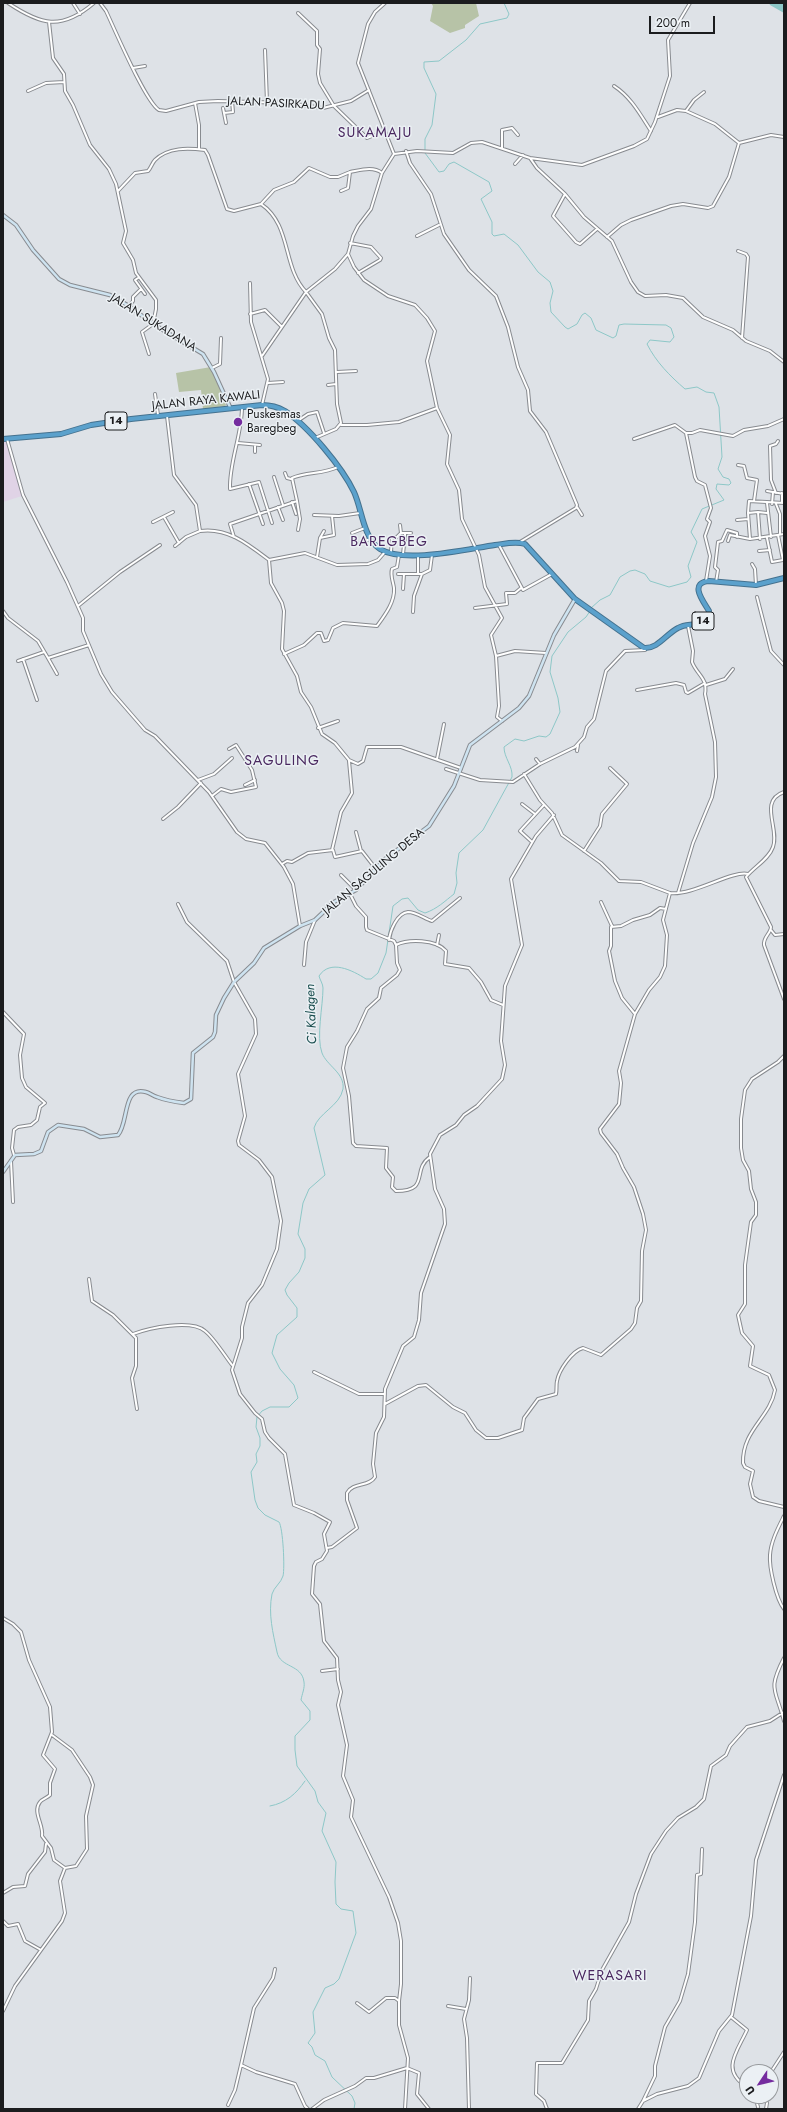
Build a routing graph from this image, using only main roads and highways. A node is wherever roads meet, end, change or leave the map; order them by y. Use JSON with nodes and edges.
{"nodes":[{"id":1,"x":5,"y":439,"type":"edge"},
{"id":2,"x":784,"y":578,"type":"edge"}],
"edges":[{"from":1,"to":2,"type":"highway","name":"JALAN RAYA KAWALI","number":"14"}]}
